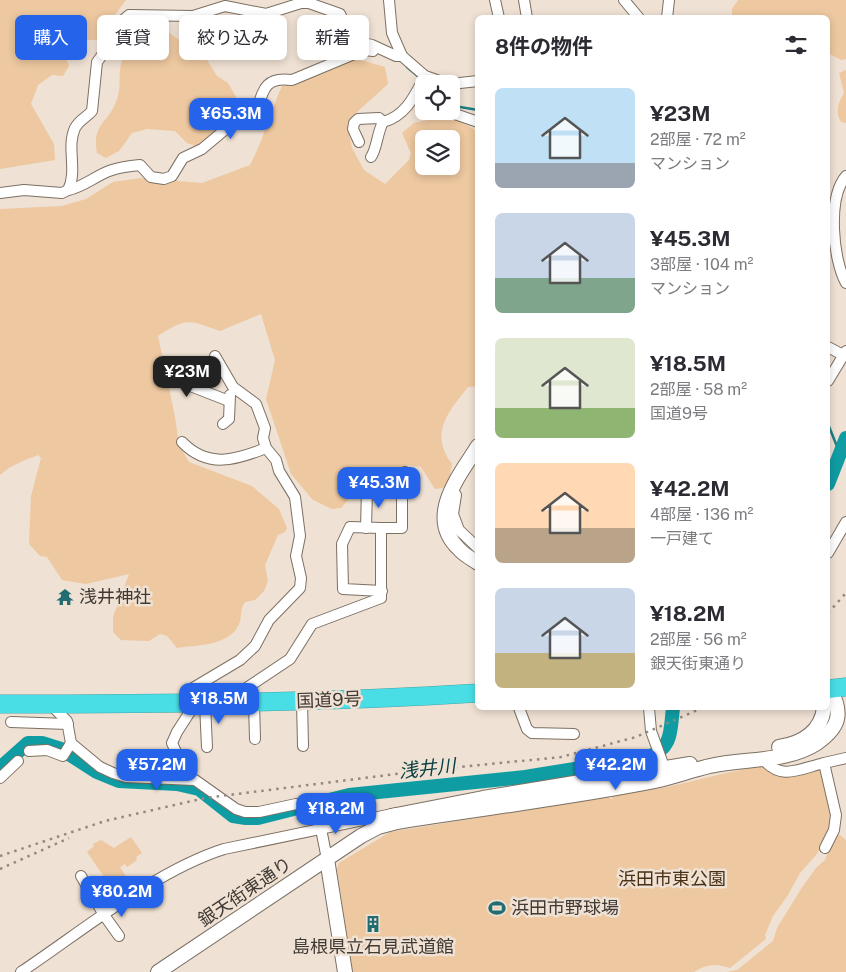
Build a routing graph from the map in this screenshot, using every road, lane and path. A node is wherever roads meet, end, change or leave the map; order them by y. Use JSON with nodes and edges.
{"nodes":[{"id":1,"x":389,"y":0,"type":"edge"},
{"id":2,"x":495,"y":0,"type":"edge"},
{"id":3,"x":524,"y":0,"type":"edge"},
{"id":4,"x":624,"y":0,"type":"edge"},
{"id":5,"x":669,"y":0,"type":"edge"},
{"id":6,"x":498,"y":15,"type":"edge"},
{"id":7,"x":526,"y":15,"type":"edge"},
{"id":8,"x":636,"y":15,"type":"edge"},
{"id":9,"x":667,"y":15,"type":"edge"},
{"id":10,"x":388,"y":53,"type":"junction"},
{"id":11,"x":402,"y":56,"type":"junction"},
{"id":12,"x":424,"y":75,"type":"edge"},
{"id":13,"x":475,"y":81,"type":"edge"},
{"id":14,"x":460,"y":83,"type":"edge"},
{"id":15,"x":415,"y":97,"type":"edge"},
{"id":16,"x":460,"y":116,"type":"edge"},
{"id":17,"x":475,"y":121,"type":"edge"},
{"id":18,"x":383,"y":122,"type":"junction"},
{"id":19,"x":359,"y":142,"type":"dead end"},
{"id":20,"x":371,"y":157,"type":"dead end"},
{"id":21,"x":846,"y":176,"type":"edge"},
{"id":22,"x":68,"y":190,"type":"junction"},
{"id":23,"x":0,"y":193,"type":"edge"},
{"id":24,"x":846,"y":283,"type":"edge"},
{"id":25,"x":830,"y":348,"type":"edge"},
{"id":26,"x":845,"y":353,"type":"edge"},
{"id":27,"x":215,"y":356,"type":"dead end"},
{"id":28,"x":169,"y":362,"type":"dead end"},
{"id":29,"x":830,"y":377,"type":"edge"},
{"id":30,"x":236,"y":390,"type":"junction"},
{"id":31,"x":229,"y":401,"type":"junction"},
{"id":32,"x":223,"y":424,"type":"dead end"},
{"id":33,"x":182,"y":442,"type":"dead end"},
{"id":34,"x":266,"y":448,"type":"junction"},
{"id":35,"x":475,"y":451,"type":"edge"},
{"id":36,"x":405,"y":472,"type":"dead end"},
{"id":37,"x":367,"y":489,"type":"dead end"},
{"id":38,"x":452,"y":489,"type":"junction"},
{"id":39,"x":846,"y":522,"type":"edge"},
{"id":40,"x":366,"y":528,"type":"junction"},
{"id":41,"x":380,"y":528,"type":"junction"},
{"id":42,"x":475,"y":545,"type":"edge"},
{"id":43,"x":830,"y":550,"type":"edge"},
{"id":44,"x":475,"y":561,"type":"edge"},
{"id":45,"x":382,"y":591,"type":"junction"},
{"id":46,"x":833,"y":690,"type":"edge"},
{"id":47,"x":475,"y":693,"type":"edge"},
{"id":48,"x":846,"y":700,"type":"edge"},
{"id":49,"x":302,"y":701,"type":"junction"},
{"id":50,"x":254,"y":702,"type":"junction"},
{"id":51,"x":236,"y":703,"type":"junction"},
{"id":52,"x":0,"y":704,"type":"edge"},
{"id":53,"x":50,"y":704,"type":"junction"},
{"id":54,"x":194,"y":704,"type":"junction"},
{"id":55,"x":520,"y":710,"type":"edge"},
{"id":56,"x":648,"y":710,"type":"edge"},
{"id":57,"x":823,"y":710,"type":"edge"},
{"id":58,"x":839,"y":717,"type":"junction"},
{"id":59,"x":11,"y":722,"type":"dead end"},
{"id":60,"x":68,"y":724,"type":"junction"},
{"id":61,"x":574,"y":734,"type":"dead end"},
{"id":62,"x":255,"y":739,"type":"dead end"},
{"id":63,"x":303,"y":746,"type":"dead end"},
{"id":64,"x":208,"y":747,"type":"dead end"},
{"id":65,"x":68,"y":748,"type":"junction"},
{"id":66,"x":29,"y":751,"type":"dead end"},
{"id":67,"x":846,"y":758,"type":"edge"},
{"id":68,"x":763,"y":759,"type":"junction"},
{"id":69,"x":18,"y":761,"type":"dead end"},
{"id":70,"x":824,"y":763,"type":"junction"},
{"id":71,"x":665,"y":768,"type":"junction"},
{"id":72,"x":0,"y":778,"type":"edge"},
{"id":73,"x":188,"y":779,"type":"junction"},
{"id":74,"x":296,"y":804,"type":"dead end"},
{"id":75,"x":403,"y":812,"type":"junction"},
{"id":76,"x":321,"y":829,"type":"junction"},
{"id":77,"x":362,"y":836,"type":"junction"},
{"id":78,"x":825,"y":848,"type":"dead end"},
{"id":79,"x":327,"y":859,"type":"junction"},
{"id":80,"x":81,"y":876,"type":"dead end"},
{"id":81,"x":104,"y":916,"type":"junction"},
{"id":82,"x":120,"y":936,"type":"dead end"},
{"id":83,"x":21,"y":972,"type":"edge"},
{"id":84,"x":158,"y":972,"type":"edge"},
{"id":85,"x":345,"y":972,"type":"edge"}],
"edges":[{"from":1,"to":11,"type":"street"},
{"from":2,"to":6,"type":"street"},
{"from":3,"to":7,"type":"street"},
{"from":4,"to":8,"type":"street"},
{"from":5,"to":9,"type":"street"},
{"from":10,"to":11,"type":"street"},
{"from":10,"to":22,"type":"street"},
{"from":10,"to":22,"type":"street"},
{"from":11,"to":12,"type":"street"},
{"from":13,"to":14,"type":"street"},
{"from":15,"to":18,"type":"street"},
{"from":16,"to":17,"type":"street"},
{"from":18,"to":19,"type":"street"},
{"from":18,"to":20,"type":"street"},
{"from":21,"to":24,"type":"street"},
{"from":22,"to":23,"type":"street"},
{"from":25,"to":26,"type":"street"},
{"from":26,"to":29,"type":"street"},
{"from":27,"to":30,"type":"street"},
{"from":28,"to":31,"type":"street"},
{"from":30,"to":31,"type":"street"},
{"from":30,"to":34,"type":"street"},
{"from":31,"to":32,"type":"street"},
{"from":33,"to":34,"type":"street"},
{"from":34,"to":54,"type":"street"},
{"from":35,"to":38,"type":"street"},
{"from":36,"to":41,"type":"street"},
{"from":37,"to":40,"type":"street"},
{"from":38,"to":42,"type":"street"},
{"from":38,"to":44,"type":"street"},
{"from":39,"to":43,"type":"street"},
{"from":40,"to":41,"type":"street"},
{"from":40,"to":45,"type":"street"},
{"from":41,"to":45,"type":"street"},
{"from":45,"to":51,"type":"street"},
{"from":46,"to":58,"type":"street"},
{"from":47,"to":49,"type":"highway","name":"国道9号"},
{"from":48,"to":58,"type":"street"},
{"from":49,"to":50,"type":"highway","name":"国道9号"},
{"from":49,"to":63,"type":"street"},
{"from":50,"to":51,"type":"highway","name":"国道9号"},
{"from":50,"to":62,"type":"street"},
{"from":51,"to":54,"type":"highway","name":"国道9号"},
{"from":52,"to":53,"type":"highway","name":"国道9号"},
{"from":53,"to":54,"type":"highway","name":"国道9号"},
{"from":53,"to":60,"type":"street"},
{"from":54,"to":64,"type":"street"},
{"from":54,"to":73,"type":"street"},
{"from":55,"to":61,"type":"street"},
{"from":56,"to":71,"type":"street"},
{"from":57,"to":71,"type":"street"},
{"from":58,"to":68,"type":"street"},
{"from":59,"to":60,"type":"street"},
{"from":60,"to":65,"type":"street"},
{"from":65,"to":66,"type":"street"},
{"from":65,"to":73,"type":"street"},
{"from":67,"to":70,"type":"street"},
{"from":68,"to":70,"type":"street"},
{"from":68,"to":71,"type":"street"},
{"from":69,"to":72,"type":"street"},
{"from":70,"to":78,"type":"street"},
{"from":71,"to":75,"type":"street"},
{"from":71,"to":77,"type":"street"},
{"from":73,"to":74,"type":"street"},
{"from":75,"to":76,"type":"street"},
{"from":75,"to":77,"type":"street"},
{"from":76,"to":79,"type":"street"},
{"from":76,"to":81,"type":"street"},
{"from":77,"to":79,"type":"street","name":"銀天街東通り"},
{"from":79,"to":84,"type":"street","name":"銀天街東通り"},
{"from":79,"to":85,"type":"street"},
{"from":80,"to":81,"type":"street"},
{"from":81,"to":82,"type":"street"},
{"from":81,"to":83,"type":"street"}]}
